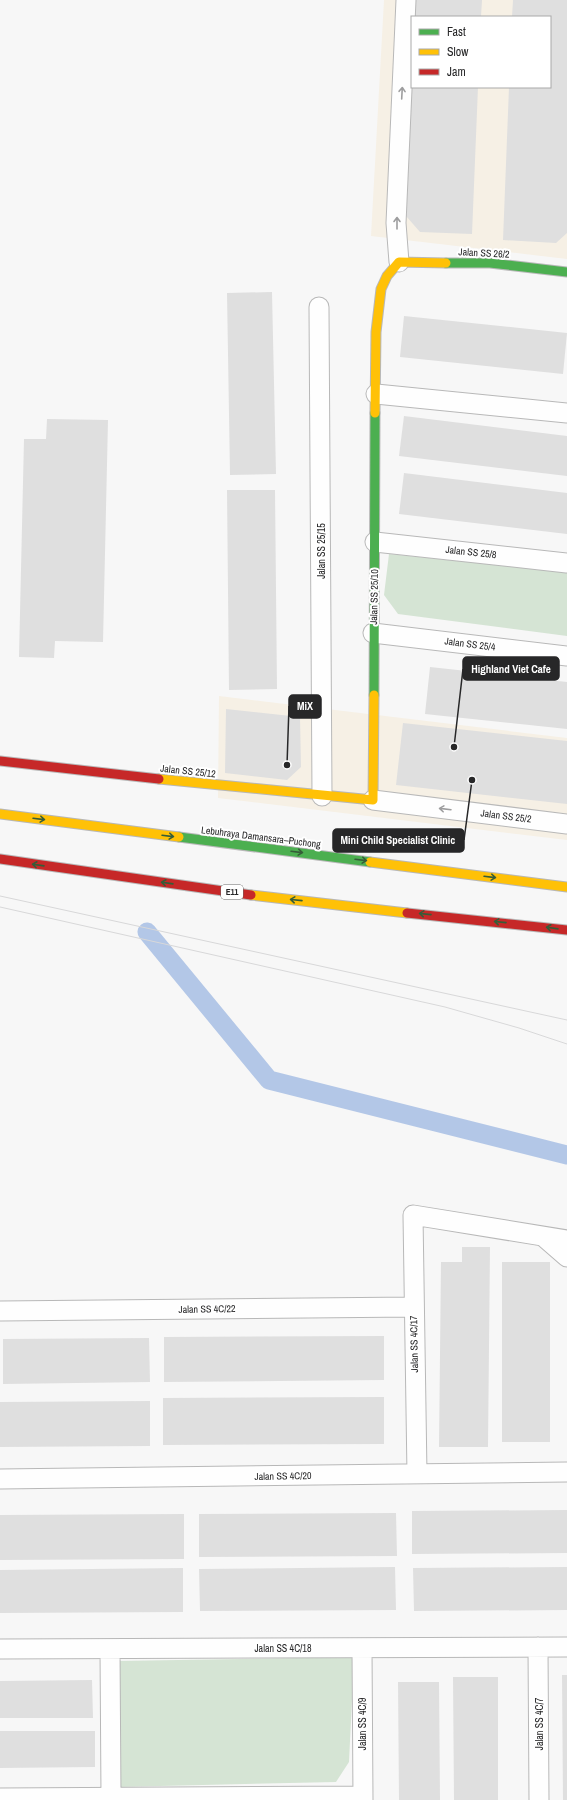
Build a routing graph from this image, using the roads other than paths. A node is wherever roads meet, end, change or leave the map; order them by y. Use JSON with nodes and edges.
{"nodes":[{"id":1,"x":406,"y":0,"type":"edge"},
{"id":2,"x":399,"y":262,"type":"junction"},
{"id":3,"x":567,"y":272,"type":"edge"},
{"id":4,"x":319,"y":307,"type":"dead end"},
{"id":5,"x":376,"y":394,"type":"junction"},
{"id":6,"x":567,"y":413,"type":"edge"},
{"id":7,"x":375,"y":542,"type":"junction"},
{"id":8,"x":567,"y":563,"type":"edge"},
{"id":9,"x":373,"y":633,"type":"junction"},
{"id":10,"x":567,"y":656,"type":"edge"},
{"id":11,"x":0,"y":761,"type":"edge"},
{"id":12,"x":322,"y":796,"type":"junction"},
{"id":13,"x":373,"y":800,"type":"junction"},
{"id":14,"x":0,"y":814,"type":"edge"},
{"id":15,"x":567,"y":824,"type":"edge"},
{"id":16,"x":0,"y":859,"type":"edge"},
{"id":17,"x":567,"y":887,"type":"edge"},
{"id":18,"x":567,"y":930,"type":"edge"},
{"id":19,"x":544,"y":1237,"type":"junction"},
{"id":20,"x":567,"y":1240,"type":"edge"},
{"id":21,"x":567,"y":1257,"type":"edge"},
{"id":22,"x":413,"y":1306,"type":"junction"},
{"id":23,"x":0,"y":1311,"type":"edge"},
{"id":24,"x":567,"y":1472,"type":"edge"},
{"id":25,"x":417,"y":1474,"type":"junction"},
{"id":26,"x":0,"y":1479,"type":"edge"},
{"id":27,"x":538,"y":1647,"type":"junction"},
{"id":28,"x":567,"y":1647,"type":"edge"},
{"id":29,"x":362,"y":1648,"type":"junction"},
{"id":30,"x":0,"y":1649,"type":"edge"},
{"id":31,"x":110,"y":1649,"type":"junction"},
{"id":32,"x":111,"y":1797,"type":"junction"},
{"id":33,"x":0,"y":1798,"type":"edge"},
{"id":34,"x":363,"y":1798,"type":"edge"},
{"id":35,"x":539,"y":1800,"type":"edge"}],
"edges":[{"from":2,"to":1,"type":"street","one_way":true},
{"from":2,"to":3,"type":"main road","name":"Jalan SS 26/2"},
{"from":2,"to":5,"type":"main road","name":"Jalan SS 25/10"},
{"from":4,"to":12,"type":"street","name":"Jalan SS 25/15"},
{"from":5,"to":6,"type":"street"},
{"from":5,"to":7,"type":"main road","name":"Jalan SS 25/10"},
{"from":7,"to":8,"type":"street","name":"Jalan SS 25/8"},
{"from":7,"to":9,"type":"main road","name":"Jalan SS 25/10"},
{"from":9,"to":10,"type":"street","name":"Jalan SS 25/4"},
{"from":9,"to":13,"type":"main road","name":"Jalan SS 25/10"},
{"from":11,"to":12,"type":"main road","name":"Jalan SS 25/12"},
{"from":12,"to":13,"type":"main road","name":"Jalan SS 25/12"},
{"from":15,"to":13,"type":"street","name":"Jalan SS 25/2","one_way":true},
{"from":14,"to":17,"type":"main road","name":"Lebuhraya Damansara–Puchong","one_way":true},
{"from":18,"to":16,"type":"main road","number":"E11","one_way":true},
{"from":19,"to":20,"type":"street"},
{"from":19,"to":21,"type":"street"},
{"from":19,"to":22,"type":"street","name":"Jalan SS 4C/17"},
{"from":22,"to":23,"type":"street","name":"Jalan SS 4C/22"},
{"from":22,"to":25,"type":"street","name":"Jalan SS 4C/17"},
{"from":24,"to":25,"type":"street","name":"Jalan SS 4C/20"},
{"from":25,"to":26,"type":"street","name":"Jalan SS 4C/20"},
{"from":27,"to":28,"type":"street","name":"Jalan SS 4C/18"},
{"from":27,"to":29,"type":"street","name":"Jalan SS 4C/18"},
{"from":27,"to":35,"type":"street","name":"Jalan SS 4C/7"},
{"from":29,"to":31,"type":"street","name":"Jalan SS 4C/18"},
{"from":29,"to":34,"type":"street","name":"Jalan SS 4C/9"},
{"from":30,"to":31,"type":"street","name":"Jalan SS 4C/18"},
{"from":31,"to":32,"type":"street"},
{"from":32,"to":33,"type":"street"},
{"from":32,"to":34,"type":"street"}]}
